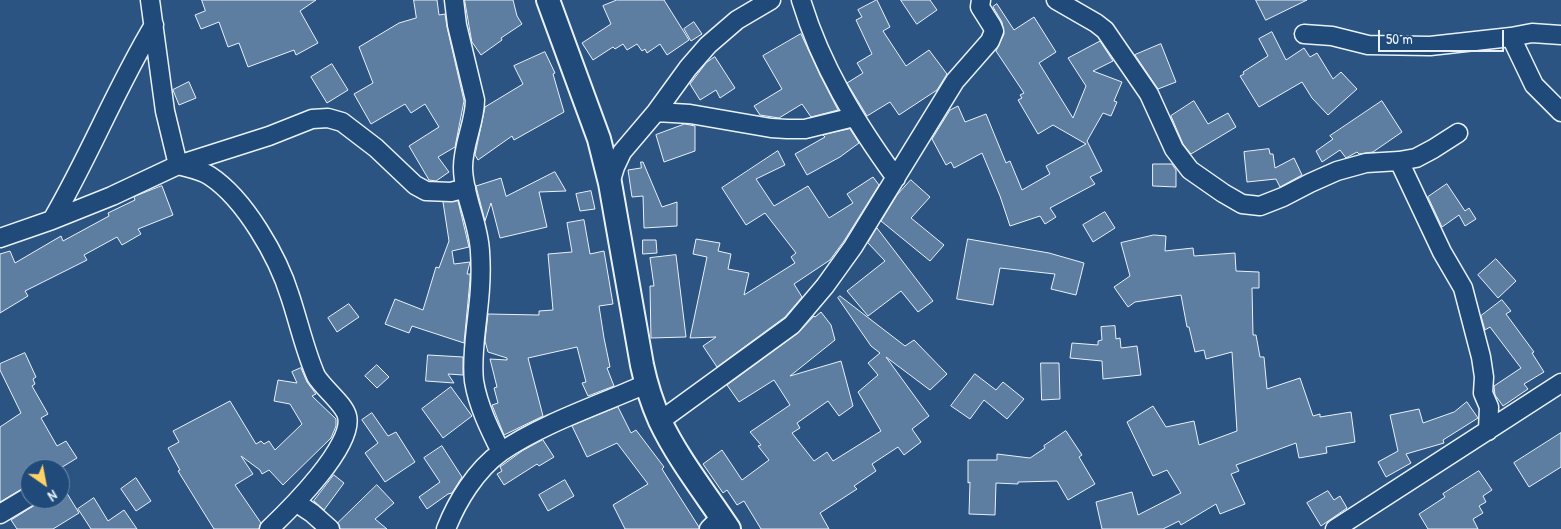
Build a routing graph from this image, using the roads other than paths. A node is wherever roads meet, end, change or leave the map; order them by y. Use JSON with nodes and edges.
{"nodes":[{"id":1,"x":150,"y":0,"type":"edge"},
{"id":2,"x":454,"y":0,"type":"edge"},
{"id":3,"x":548,"y":0,"type":"edge"},
{"id":4,"x":771,"y":0,"type":"edge"},
{"id":5,"x":801,"y":0,"type":"edge"},
{"id":6,"x":981,"y":0,"type":"edge"},
{"id":7,"x":1056,"y":0,"type":"edge"},
{"id":8,"x":154,"y":25,"type":"junction"},
{"id":9,"x":1304,"y":34,"type":"dead end"},
{"id":10,"x":1561,"y":35,"type":"edge"},
{"id":11,"x":1511,"y":37,"type":"junction"},
{"id":12,"x":656,"y":112,"type":"junction"},
{"id":13,"x":1561,"y":112,"type":"edge"},
{"id":14,"x":854,"y":117,"type":"junction"},
{"id":15,"x":1458,"y":133,"type":"dead end"},
{"id":16,"x":1399,"y":161,"type":"junction"},
{"id":17,"x":178,"y":165,"type":"junction"},
{"id":18,"x":896,"y":178,"type":"junction"},
{"id":19,"x":610,"y":183,"type":"junction"},
{"id":20,"x":466,"y":188,"type":"junction"},
{"id":21,"x":52,"y":220,"type":"junction"},
{"id":22,"x":0,"y":238,"type":"edge"},
{"id":23,"x":1561,"y":383,"type":"edge"},
{"id":24,"x":646,"y":384,"type":"junction"},
{"id":25,"x":660,"y":421,"type":"junction"},
{"id":26,"x":1488,"y":431,"type":"junction"},
{"id":27,"x":501,"y":452,"type":"junction"},
{"id":28,"x":20,"y":502,"type":"edge"},
{"id":29,"x":297,"y":503,"type":"junction"},
{"id":30,"x":0,"y":514,"type":"edge"},
{"id":31,"x":720,"y":525,"type":"edge"},
{"id":32,"x":269,"y":529,"type":"edge"},
{"id":33,"x":330,"y":529,"type":"edge"},
{"id":34,"x":446,"y":529,"type":"edge"},
{"id":35,"x":1335,"y":529,"type":"edge"}],
"edges":[{"from":1,"to":8,"type":"street"},
{"from":2,"to":20,"type":"street"},
{"from":3,"to":19,"type":"street"},
{"from":4,"to":12,"type":"street"},
{"from":5,"to":14,"type":"street"},
{"from":6,"to":18,"type":"street"},
{"from":7,"to":16,"type":"street"},
{"from":8,"to":17,"type":"street"},
{"from":8,"to":21,"type":"street"},
{"from":9,"to":11,"type":"street"},
{"from":10,"to":11,"type":"street"},
{"from":11,"to":13,"type":"street"},
{"from":12,"to":14,"type":"street"},
{"from":12,"to":19,"type":"street"},
{"from":14,"to":18,"type":"street"},
{"from":15,"to":16,"type":"street"},
{"from":16,"to":26,"type":"street"},
{"from":17,"to":20,"type":"street"},
{"from":17,"to":21,"type":"street"},
{"from":17,"to":29,"type":"street"},
{"from":18,"to":25,"type":"street"},
{"from":19,"to":24,"type":"street"},
{"from":20,"to":27,"type":"street"},
{"from":21,"to":22,"type":"street"},
{"from":23,"to":26,"type":"street"},
{"from":24,"to":25,"type":"street"},
{"from":24,"to":27,"type":"street"},
{"from":25,"to":31,"type":"street"},
{"from":26,"to":35,"type":"street"},
{"from":27,"to":34,"type":"street"},
{"from":28,"to":30,"type":"street"},
{"from":29,"to":32,"type":"street"},
{"from":29,"to":33,"type":"street"}]}
